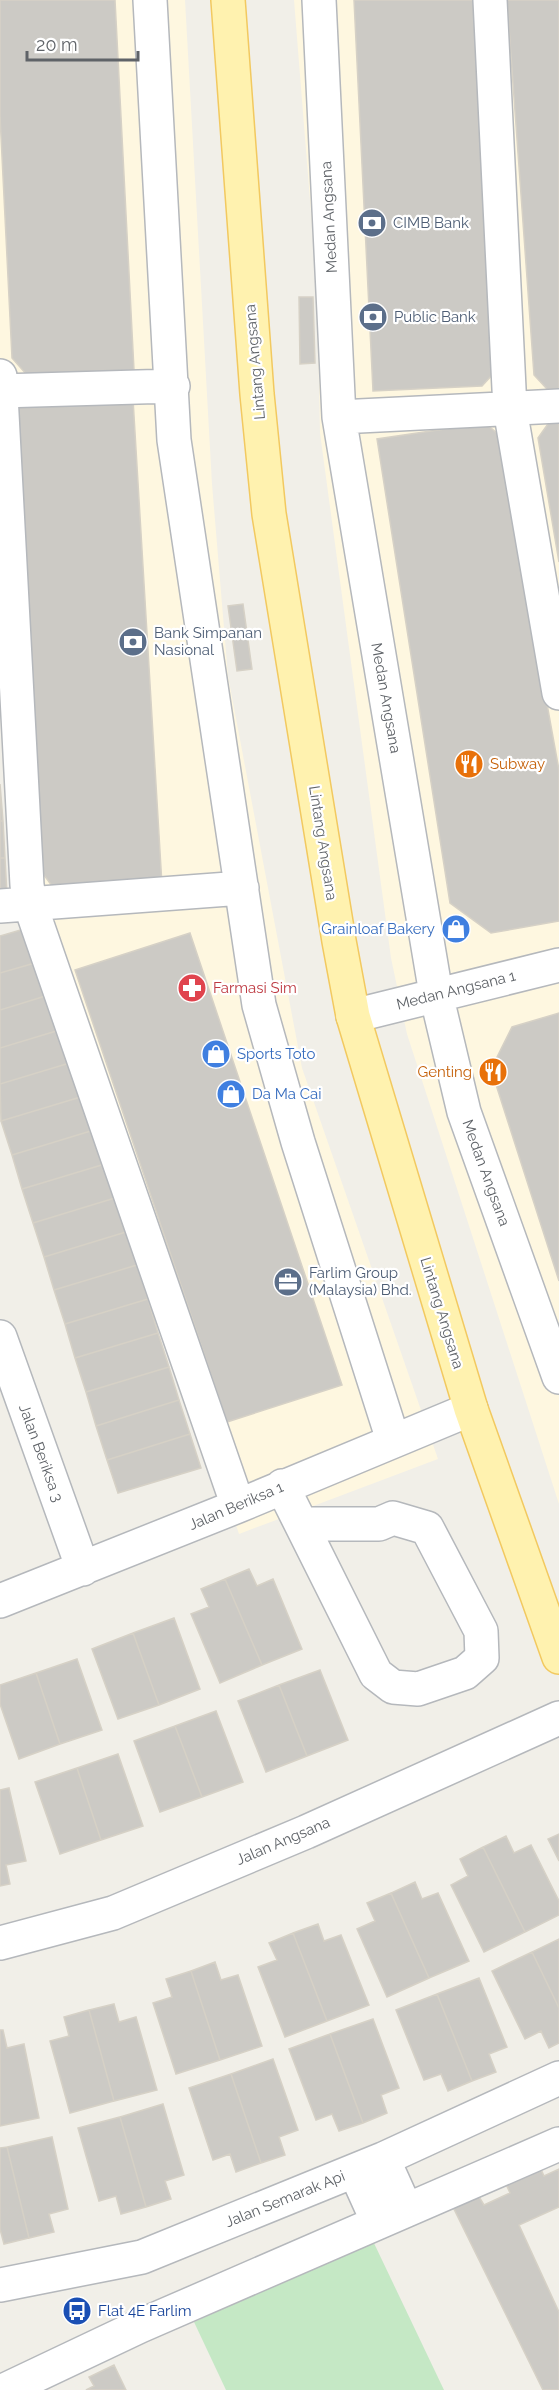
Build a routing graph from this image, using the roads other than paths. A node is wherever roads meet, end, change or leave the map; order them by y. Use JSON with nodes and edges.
{"nodes":[{"id":1,"x":150,"y":0,"type":"edge"},
{"id":2,"x":228,"y":0,"type":"edge"},
{"id":3,"x":319,"y":0,"type":"edge"},
{"id":4,"x":490,"y":0,"type":"edge"},
{"id":5,"x":0,"y":386,"type":"edge"},
{"id":6,"x":173,"y":386,"type":"junction"},
{"id":7,"x":559,"y":406,"type":"edge"},
{"id":8,"x":510,"y":409,"type":"junction"},
{"id":9,"x":339,"y":417,"type":"junction"},
{"id":10,"x":559,"y":693,"type":"edge"},
{"id":11,"x":242,"y":888,"type":"junction"},
{"id":12,"x":15,"y":905,"type":"edge"},
{"id":13,"x":559,"y":965,"type":"edge"},
{"id":14,"x":436,"y":994,"type":"junction"},
{"id":15,"x":353,"y":1016,"type":"junction"},
{"id":16,"x":0,"y":1337,"type":"edge"},
{"id":17,"x":559,"y":1377,"type":"edge"},
{"id":18,"x":471,"y":1409,"type":"junction"},
{"id":19,"x":393,"y":1440,"type":"junction"},
{"id":20,"x":282,"y":1486,"type":"junction"},
{"id":21,"x":237,"y":1506,"type":"junction"},
{"id":22,"x":302,"y":1524,"type":"junction"},
{"id":23,"x":83,"y":1569,"type":"junction"},
{"id":24,"x":0,"y":1601,"type":"edge"},
{"id":25,"x":559,"y":1657,"type":"edge"},
{"id":26,"x":559,"y":1718,"type":"edge"},
{"id":27,"x":0,"y":1943,"type":"edge"},
{"id":28,"x":559,"y":2078,"type":"edge"},
{"id":29,"x":559,"y":2144,"type":"edge"},
{"id":30,"x":369,"y":2165,"type":"junction"},
{"id":31,"x":392,"y":2216,"type":"junction"},
{"id":32,"x":0,"y":2285,"type":"edge"},
{"id":33,"x":5,"y":2390,"type":"edge"}],
"edges":[{"from":1,"to":6,"type":"street"},
{"from":2,"to":15,"type":"main road","name":"Lintang Angsana"},
{"from":3,"to":9,"type":"street","name":"Medan Angsana"},
{"from":4,"to":8,"type":"street"},
{"from":5,"to":6,"type":"street"},
{"from":5,"to":12,"type":"street"},
{"from":6,"to":11,"type":"street"},
{"from":7,"to":8,"type":"street"},
{"from":8,"to":9,"type":"street"},
{"from":8,"to":10,"type":"street"},
{"from":9,"to":14,"type":"street","name":"Medan Angsana"},
{"from":11,"to":12,"type":"street"},
{"from":11,"to":19,"type":"street"},
{"from":12,"to":21,"type":"street"},
{"from":13,"to":14,"type":"street","name":"Medan Angsana 1"},
{"from":14,"to":15,"type":"street","name":"Medan Angsana 1"},
{"from":14,"to":17,"type":"street","name":"Medan Angsana"},
{"from":15,"to":18,"type":"main road","name":"Lintang Angsana"},
{"from":16,"to":23,"type":"street","name":"Jalan Beriksa 3"},
{"from":18,"to":19,"type":"street","name":"Jalan Beriksa 1"},
{"from":18,"to":25,"type":"main road","name":"Lintang Angsana"},
{"from":19,"to":20,"type":"street","name":"Jalan Beriksa 1"},
{"from":20,"to":21,"type":"street","name":"Jalan Beriksa 1"},
{"from":20,"to":22,"type":"street"},
{"from":21,"to":23,"type":"street","name":"Jalan Beriksa 1"},
{"from":22,"to":22,"type":"street"},
{"from":23,"to":24,"type":"street","name":"Jalan Beriksa 1"},
{"from":26,"to":27,"type":"street","name":"Jalan Angsana"},
{"from":28,"to":30,"type":"street","name":"Jalan Semarak Api"},
{"from":29,"to":31,"type":"street"},
{"from":30,"to":31,"type":"street"},
{"from":30,"to":32,"type":"street","name":"Jalan Semarak Api"},
{"from":31,"to":33,"type":"street"}]}
